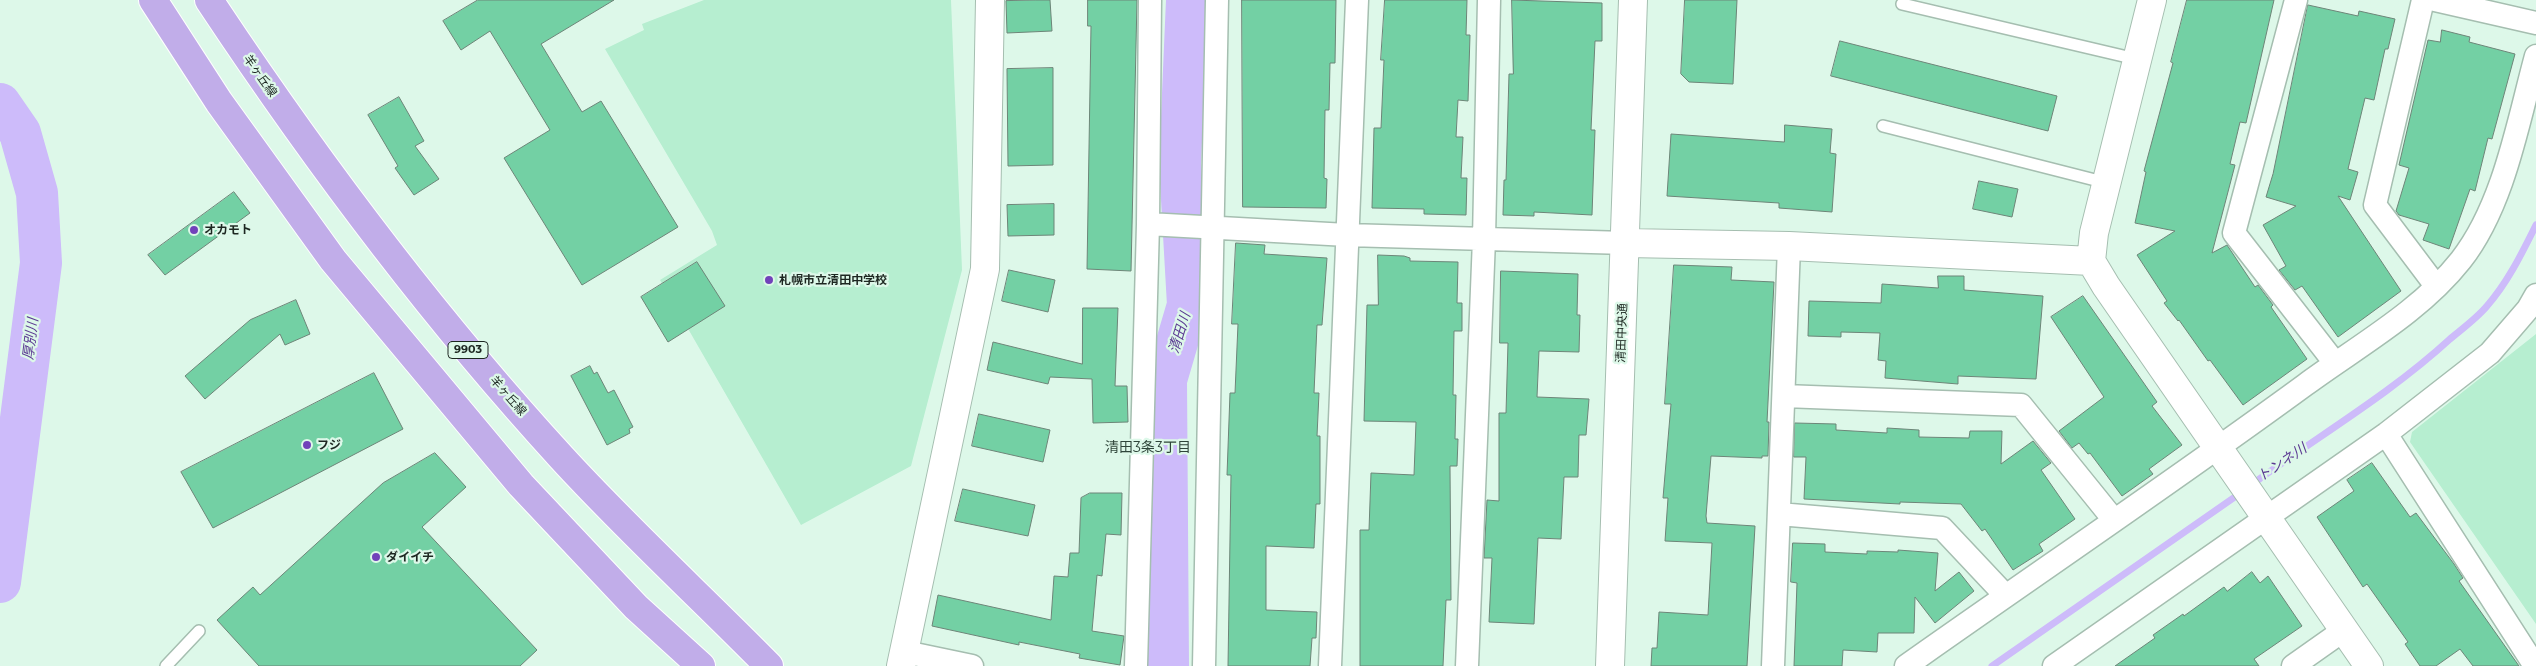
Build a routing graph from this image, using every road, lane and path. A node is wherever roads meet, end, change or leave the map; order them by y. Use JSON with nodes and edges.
{"nodes":[{"id":1,"x":153,"y":0,"type":"edge"},
{"id":2,"x":209,"y":0,"type":"edge"},
{"id":3,"x":990,"y":0,"type":"edge"},
{"id":4,"x":1150,"y":0,"type":"edge"},
{"id":5,"x":1217,"y":0,"type":"edge"},
{"id":6,"x":1357,"y":0,"type":"edge"},
{"id":7,"x":1489,"y":0,"type":"edge"},
{"id":8,"x":1633,"y":0,"type":"edge"},
{"id":9,"x":2152,"y":0,"type":"edge"},
{"id":10,"x":2296,"y":0,"type":"edge"},
{"id":11,"x":2423,"y":0,"type":"edge"},
{"id":12,"x":2435,"y":0,"type":"edge"},
{"id":13,"x":1902,"y":4,"type":"dead end"},
{"id":14,"x":2536,"y":23,"type":"edge"},
{"id":15,"x":2536,"y":56,"type":"edge"},
{"id":16,"x":2136,"y":59,"type":"junction"},
{"id":17,"x":1883,"y":126,"type":"dead end"},
{"id":18,"x":2107,"y":183,"type":"junction"},
{"id":19,"x":1155,"y":224,"type":"junction"},
{"id":20,"x":1206,"y":226,"type":"junction"},
{"id":21,"x":1347,"y":235,"type":"junction"},
{"id":22,"x":1484,"y":239,"type":"junction"},
{"id":23,"x":1626,"y":243,"type":"junction"},
{"id":24,"x":1789,"y":246,"type":"junction"},
{"id":25,"x":2091,"y":261,"type":"junction"},
{"id":26,"x":2436,"y":286,"type":"junction"},
{"id":27,"x":2536,"y":295,"type":"edge"},
{"id":28,"x":2335,"y":363,"type":"junction"},
{"id":29,"x":1784,"y":396,"type":"junction"},
{"id":30,"x":2386,"y":434,"type":"junction"},
{"id":31,"x":2226,"y":459,"type":"junction"},
{"id":32,"x":2262,"y":510,"type":"junction"},
{"id":33,"x":1779,"y":514,"type":"junction"},
{"id":34,"x":2114,"y":520,"type":"junction"},
{"id":35,"x":2006,"y":595,"type":"junction"},
{"id":36,"x":2344,"y":630,"type":"junction"},
{"id":37,"x":199,"y":631,"type":"dead end"},
{"id":38,"x":903,"y":659,"type":"edge"},
{"id":39,"x":166,"y":666,"type":"edge"},
{"id":40,"x":701,"y":666,"type":"edge"},
{"id":41,"x":769,"y":666,"type":"edge"},
{"id":42,"x":972,"y":666,"type":"edge"},
{"id":43,"x":1136,"y":666,"type":"edge"},
{"id":44,"x":1204,"y":666,"type":"edge"},
{"id":45,"x":1330,"y":666,"type":"edge"},
{"id":46,"x":1467,"y":666,"type":"edge"},
{"id":47,"x":1610,"y":666,"type":"edge"},
{"id":48,"x":1773,"y":666,"type":"edge"},
{"id":49,"x":1906,"y":666,"type":"edge"},
{"id":50,"x":2054,"y":666,"type":"edge"},
{"id":51,"x":2293,"y":666,"type":"edge"},
{"id":52,"x":2370,"y":666,"type":"edge"},
{"id":53,"x":2535,"y":666,"type":"edge"}],
"edges":[{"from":1,"to":40,"type":"main road"},
{"from":2,"to":41,"type":"main road","name":"羊ヶ丘線","number":"9903"},
{"from":3,"to":38,"type":"street"},
{"from":4,"to":19,"type":"street"},
{"from":5,"to":20,"type":"street"},
{"from":6,"to":21,"type":"street"},
{"from":7,"to":22,"type":"street"},
{"from":8,"to":23,"type":"street","name":"清田中央通"},
{"from":9,"to":16,"type":"street"},
{"from":10,"to":28,"type":"street"},
{"from":11,"to":26,"type":"street"},
{"from":12,"to":14,"type":"street"},
{"from":13,"to":16,"type":"lane"},
{"from":15,"to":26,"type":"street"},
{"from":16,"to":18,"type":"street"},
{"from":17,"to":18,"type":"lane"},
{"from":18,"to":25,"type":"street"},
{"from":19,"to":20,"type":"street"},
{"from":19,"to":43,"type":"street"},
{"from":20,"to":21,"type":"street"},
{"from":20,"to":44,"type":"street"},
{"from":21,"to":22,"type":"street"},
{"from":21,"to":45,"type":"street"},
{"from":22,"to":23,"type":"street"},
{"from":22,"to":46,"type":"street"},
{"from":23,"to":24,"type":"street"},
{"from":23,"to":47,"type":"street","name":"清田中央通"},
{"from":24,"to":25,"type":"street"},
{"from":24,"to":29,"type":"street"},
{"from":25,"to":31,"type":"street"},
{"from":26,"to":28,"type":"street"},
{"from":27,"to":30,"type":"street"},
{"from":28,"to":31,"type":"street"},
{"from":29,"to":33,"type":"street"},
{"from":29,"to":34,"type":"street"},
{"from":30,"to":32,"type":"street"},
{"from":30,"to":53,"type":"street"},
{"from":31,"to":32,"type":"street"},
{"from":31,"to":34,"type":"street"},
{"from":32,"to":36,"type":"street"},
{"from":32,"to":50,"type":"street"},
{"from":33,"to":35,"type":"street"},
{"from":33,"to":48,"type":"street"},
{"from":34,"to":35,"type":"street"},
{"from":35,"to":49,"type":"street"},
{"from":36,"to":51,"type":"street"},
{"from":36,"to":52,"type":"street"},
{"from":37,"to":39,"type":"lane"},
{"from":38,"to":42,"type":"street"}]}
